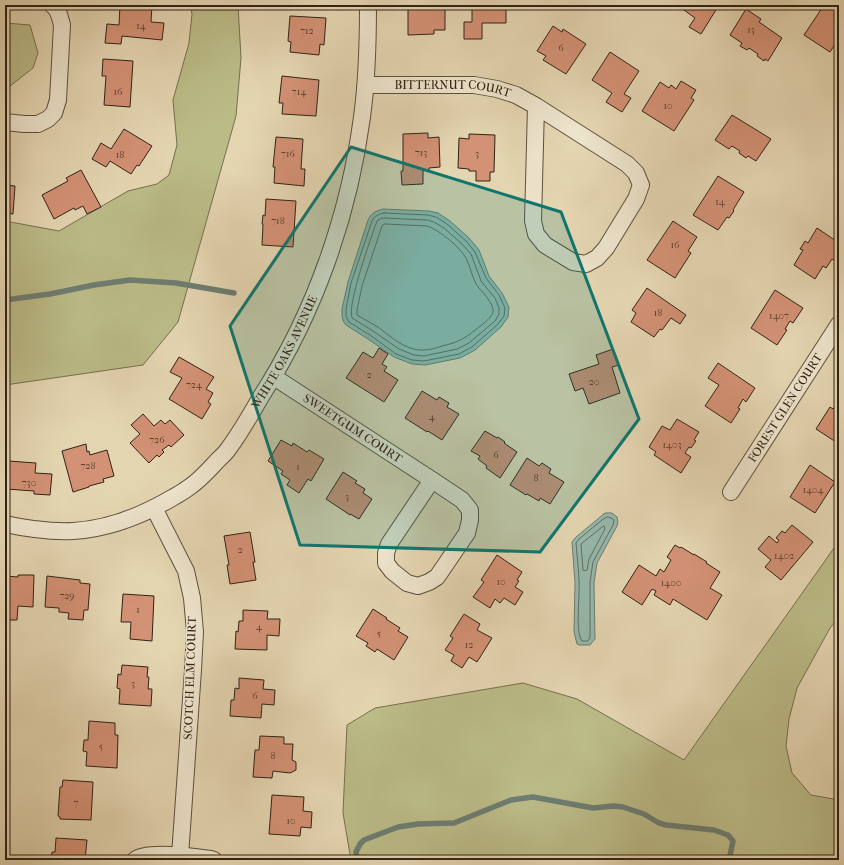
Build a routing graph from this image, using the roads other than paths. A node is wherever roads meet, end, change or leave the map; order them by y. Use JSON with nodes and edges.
{"nodes":[{"id":1,"x":52,"y":5,"type":"edge"},
{"id":2,"x":368,"y":5,"type":"edge"},
{"id":3,"x":366,"y":85,"type":"junction"},
{"id":4,"x":536,"y":106,"type":"junction"},
{"id":5,"x":5,"y":122,"type":"edge"},
{"id":6,"x":839,"y":324,"type":"edge"},
{"id":7,"x":274,"y":377,"type":"junction"},
{"id":8,"x":432,"y":480,"type":"junction"},
{"id":9,"x":731,"y":492,"type":"dead end"},
{"id":10,"x":154,"y":508,"type":"junction"},
{"id":11,"x":5,"y":524,"type":"edge"},
{"id":12,"x":180,"y":856,"type":"junction"},
{"id":13,"x":134,"y":860,"type":"edge"},
{"id":14,"x":214,"y":860,"type":"edge"}],
"edges":[{"from":1,"to":5,"type":"street"},
{"from":2,"to":3,"type":"street","name":"WHITE OAKS AVENUE"},
{"from":3,"to":4,"type":"street","name":"BITTERNUT COURT"},
{"from":3,"to":7,"type":"street","name":"WHITE OAKS AVENUE"},
{"from":4,"to":4,"type":"street","name":"BITTERNUT COURT"},
{"from":6,"to":9,"type":"street","name":"FOREST GLEN COURT"},
{"from":7,"to":8,"type":"street","name":"SWEETGUM COURT"},
{"from":7,"to":10,"type":"street","name":"WHITE OAKS AVENUE"},
{"from":8,"to":8,"type":"street","name":"SWEETGUM COURT"},
{"from":10,"to":11,"type":"street","name":"WHITE OAKS AVENUE"},
{"from":10,"to":12,"type":"street","name":"SCOTCH ELM COURT"},
{"from":12,"to":13,"type":"street"},
{"from":12,"to":14,"type":"street"}]}
